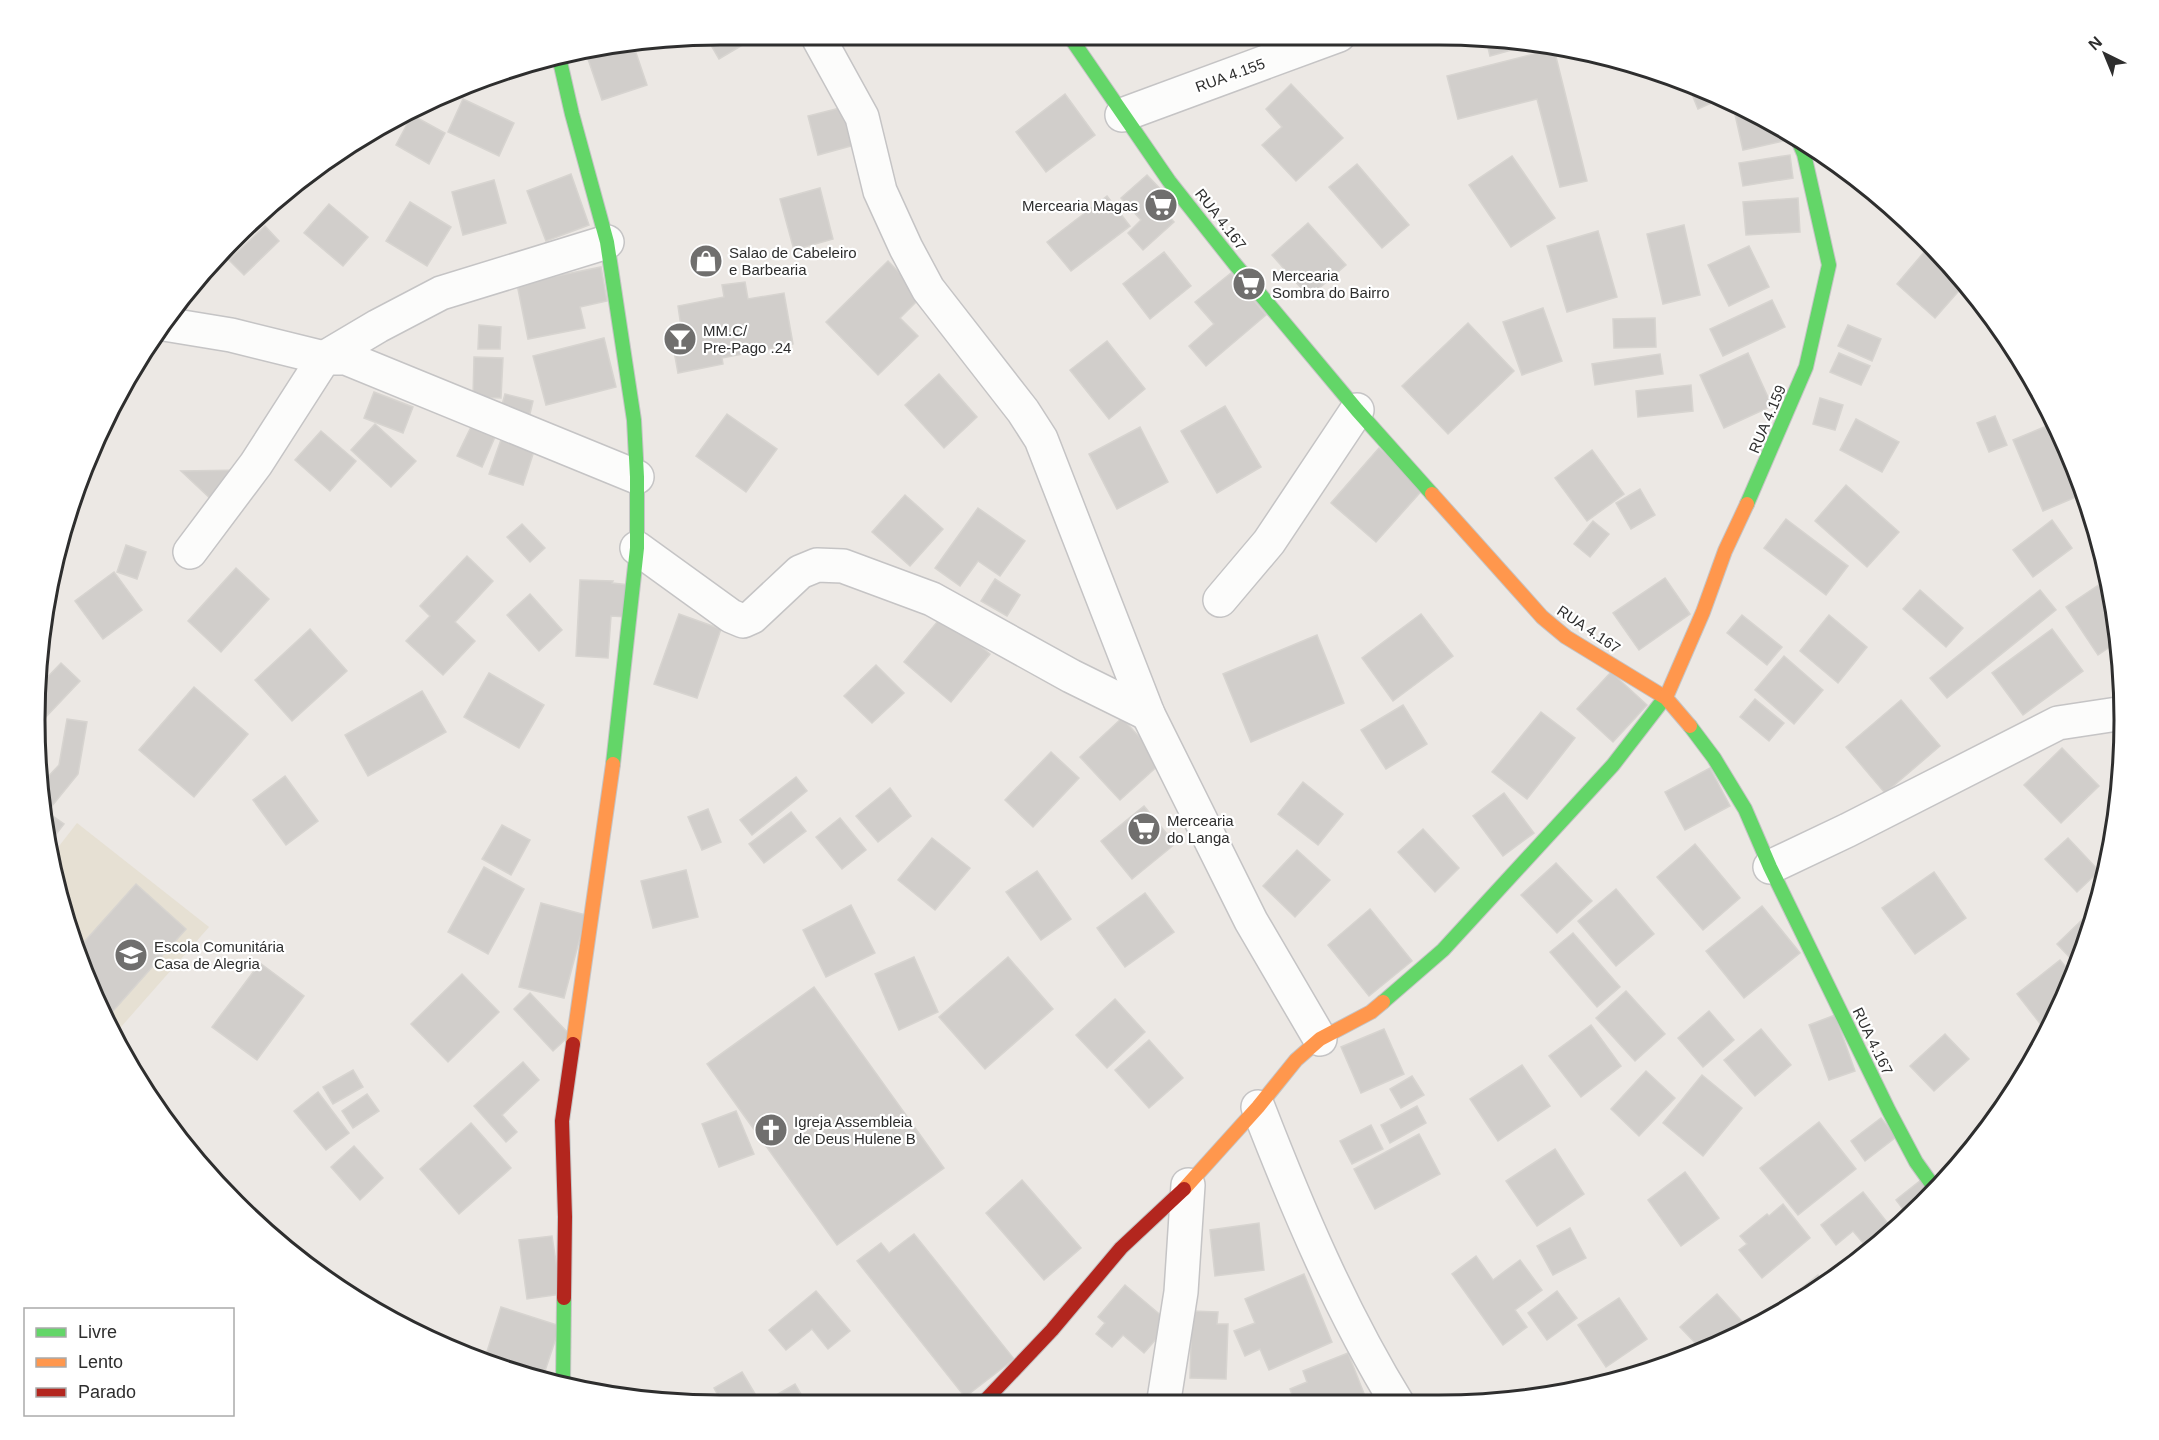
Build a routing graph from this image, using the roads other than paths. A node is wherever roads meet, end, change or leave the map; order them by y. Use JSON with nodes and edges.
{"nodes":[{"id":1,"x":822,"y":45,"type":"edge"},
{"id":2,"x":1075,"y":45,"type":"edge"},
{"id":3,"x":1312,"y":45,"type":"edge"},
{"id":4,"x":561,"y":64,"type":"edge"},
{"id":5,"x":1122,"y":115,"type":"junction"},
{"id":6,"x":1803,"y":152,"type":"edge"},
{"id":7,"x":608,"y":242,"type":"junction"},
{"id":8,"x":173,"y":325,"type":"edge"},
{"id":9,"x":324,"y":358,"type":"junction"},
{"id":10,"x":1358,"y":410,"type":"junction"},
{"id":11,"x":637,"y":477,"type":"junction"},
{"id":12,"x":637,"y":548,"type":"junction"},
{"id":13,"x":190,"y":552,"type":"dead end"},
{"id":14,"x":1220,"y":600,"type":"dead end"},
{"id":15,"x":1666,"y":698,"type":"junction"},
{"id":16,"x":1149,"y":714,"type":"junction"},
{"id":17,"x":2114,"y":715,"type":"edge"},
{"id":18,"x":1770,"y":867,"type":"junction"},
{"id":19,"x":1320,"y":1039,"type":"junction"},
{"id":20,"x":1258,"y":1107,"type":"junction"},
{"id":21,"x":1930,"y":1182,"type":"edge"},
{"id":22,"x":1188,"y":1185,"type":"junction"},
{"id":23,"x":563,"y":1376,"type":"edge"},
{"id":24,"x":990,"y":1395,"type":"edge"},
{"id":25,"x":1165,"y":1395,"type":"edge"},
{"id":26,"x":1392,"y":1395,"type":"edge"}],
"edges":[{"from":1,"to":16,"type":"street"},
{"from":2,"to":5,"type":"street","name":"RUA 4.167"},
{"from":3,"to":5,"type":"street","name":"RUA 4.155"},
{"from":4,"to":7,"type":"street"},
{"from":5,"to":10,"type":"street","name":"RUA 4.167"},
{"from":6,"to":15,"type":"street","name":"RUA 4.159"},
{"from":7,"to":9,"type":"street"},
{"from":7,"to":11,"type":"street"},
{"from":8,"to":9,"type":"street"},
{"from":9,"to":11,"type":"street"},
{"from":9,"to":13,"type":"street"},
{"from":10,"to":14,"type":"street"},
{"from":10,"to":15,"type":"street","name":"RUA 4.167"},
{"from":11,"to":12,"type":"street"},
{"from":12,"to":16,"type":"street"},
{"from":12,"to":23,"type":"street"},
{"from":15,"to":18,"type":"street","name":"RUA 4.167"},
{"from":15,"to":19,"type":"street","name":"RUA 4.159"},
{"from":16,"to":19,"type":"street"},
{"from":17,"to":18,"type":"street"},
{"from":18,"to":21,"type":"street","name":"RUA 4.167"},
{"from":19,"to":20,"type":"street","name":"RUA 4.159"},
{"from":20,"to":22,"type":"street","name":"RUA 4.159"},
{"from":20,"to":26,"type":"street"},
{"from":22,"to":24,"type":"street","name":"RUA 4.159"},
{"from":22,"to":25,"type":"street"}]}
